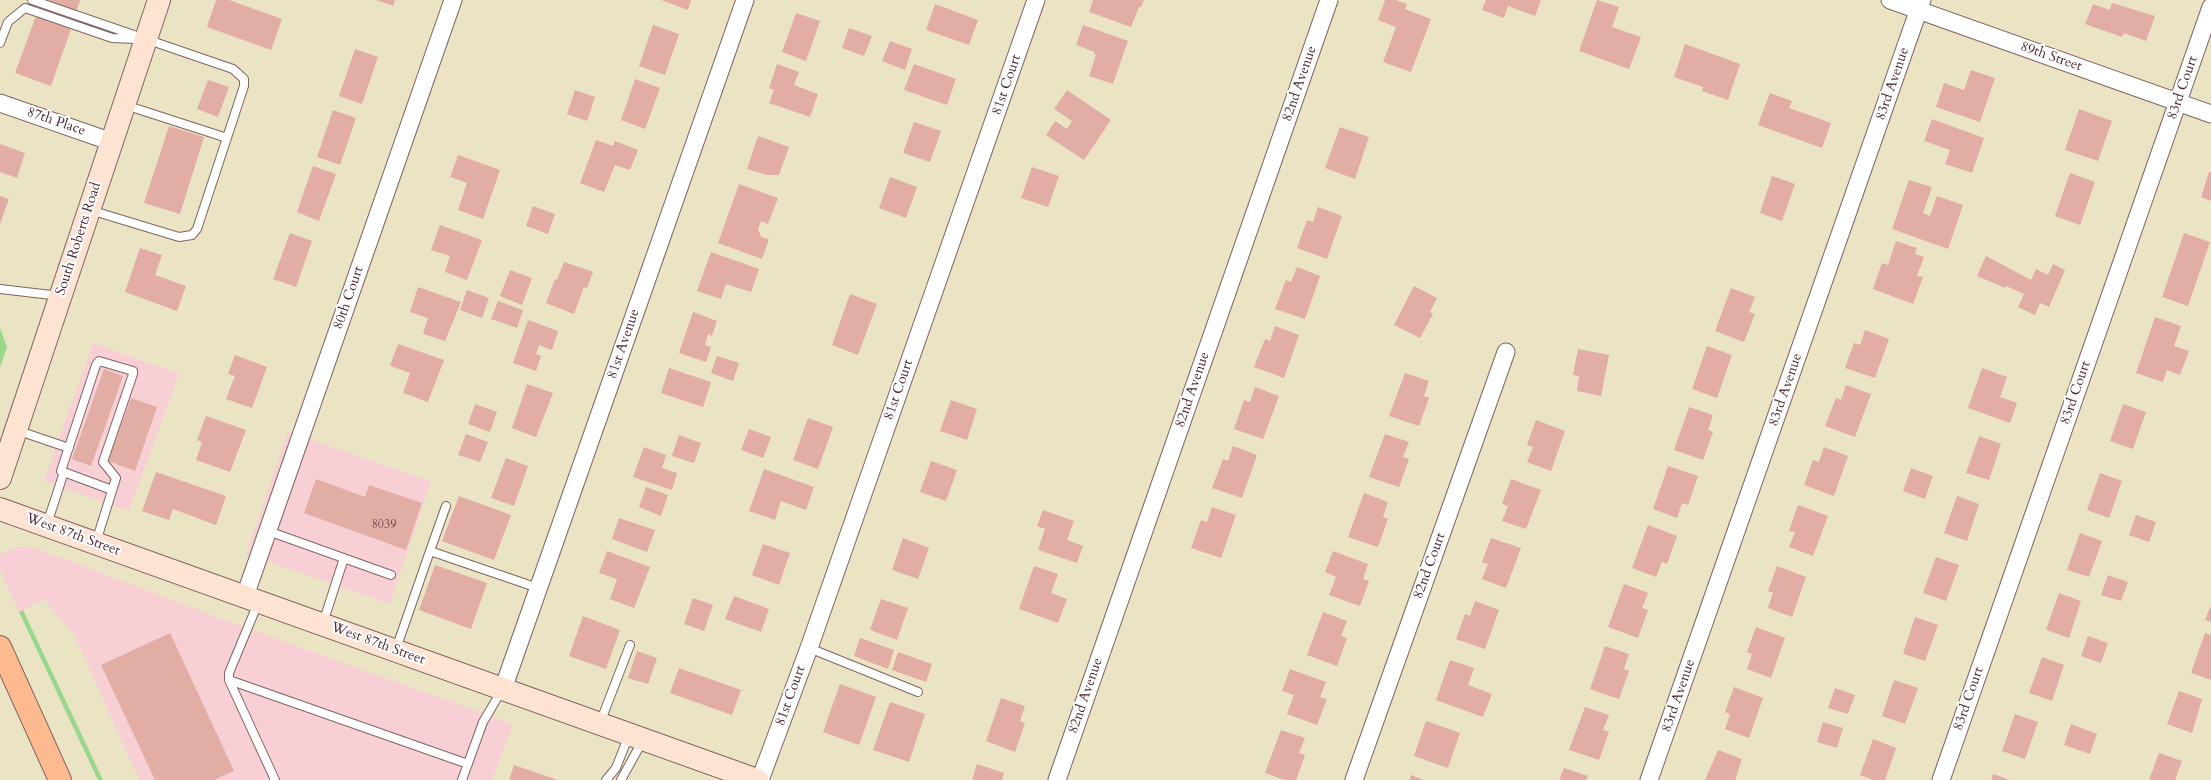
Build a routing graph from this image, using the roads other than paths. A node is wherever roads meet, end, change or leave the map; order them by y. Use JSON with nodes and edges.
{"nodes":[{"id":1,"x":32,"y":0,"type":"edge"},
{"id":2,"x":159,"y":0,"type":"edge"},
{"id":3,"x":453,"y":0,"type":"edge"},
{"id":4,"x":745,"y":0,"type":"edge"},
{"id":5,"x":1036,"y":0,"type":"edge"},
{"id":6,"x":1329,"y":0,"type":"edge"},
{"id":7,"x":1890,"y":0,"type":"edge"},
{"id":8,"x":1920,"y":5,"type":"edge"},
{"id":9,"x":2211,"y":7,"type":"edge"},
{"id":10,"x":145,"y":40,"type":"junction"},
{"id":11,"x":0,"y":43,"type":"edge"},
{"id":12,"x":2178,"y":102,"type":"junction"},
{"id":13,"x":0,"y":103,"type":"edge"},
{"id":14,"x":124,"y":104,"type":"junction"},
{"id":15,"x":2211,"y":114,"type":"edge"},
{"id":16,"x":227,"y":138,"type":"junction"},
{"id":17,"x":112,"y":142,"type":"junction"},
{"id":18,"x":89,"y":210,"type":"junction"},
{"id":19,"x":0,"y":288,"type":"edge"},
{"id":20,"x":60,"y":296,"type":"junction"},
{"id":21,"x":1506,"y":352,"type":"dead end"},
{"id":22,"x":16,"y":430,"type":"junction"},
{"id":23,"x":68,"y":448,"type":"junction"},
{"id":24,"x":64,"y":472,"type":"junction"},
{"id":25,"x":0,"y":478,"type":"edge"},
{"id":26,"x":112,"y":490,"type":"junction"},
{"id":27,"x":446,"y":506,"type":"dead end"},
{"id":28,"x":0,"y":509,"type":"edge"},
{"id":29,"x":46,"y":525,"type":"junction"},
{"id":30,"x":268,"y":531,"type":"junction"},
{"id":31,"x":95,"y":543,"type":"junction"},
{"id":32,"x":430,"y":550,"type":"junction"},
{"id":33,"x":344,"y":558,"type":"junction"},
{"id":34,"x":391,"y":575,"type":"dead end"},
{"id":35,"x":538,"y":588,"type":"junction"},
{"id":36,"x":252,"y":599,"type":"junction"},
{"id":37,"x":322,"y":624,"type":"junction"},
{"id":38,"x":630,"y":645,"type":"dead end"},
{"id":39,"x":0,"y":647,"type":"edge"},
{"id":40,"x":809,"y":648,"type":"junction"},
{"id":41,"x":395,"y":650,"type":"junction"},
{"id":42,"x":229,"y":680,"type":"junction"},
{"id":43,"x":503,"y":689,"type":"junction"},
{"id":44,"x":918,"y":692,"type":"dead end"},
{"id":45,"x":600,"y":724,"type":"junction"},
{"id":46,"x":636,"y":737,"type":"junction"},
{"id":47,"x":468,"y":764,"type":"junction"},
{"id":48,"x":60,"y":780,"type":"edge"},
{"id":49,"x":275,"y":780,"type":"edge"},
{"id":50,"x":462,"y":780,"type":"edge"},
{"id":51,"x":606,"y":780,"type":"edge"},
{"id":52,"x":621,"y":780,"type":"edge"},
{"id":53,"x":757,"y":780,"type":"edge"},
{"id":54,"x":760,"y":780,"type":"edge"},
{"id":55,"x":1057,"y":780,"type":"edge"},
{"id":56,"x":1354,"y":780,"type":"edge"},
{"id":57,"x":1649,"y":780,"type":"edge"},
{"id":58,"x":1941,"y":780,"type":"edge"}],
"edges":[{"from":1,"to":10,"type":"lane"},
{"from":2,"to":10,"type":"main road","name":"South Roberts Road"},
{"from":3,"to":30,"type":"street","name":"80th Court"},
{"from":4,"to":35,"type":"street","name":"81st Avenue"},
{"from":5,"to":40,"type":"street","name":"81st Court"},
{"from":6,"to":55,"type":"street","name":"82nd Avenue"},
{"from":7,"to":8,"type":"street","name":"89th Street"},
{"from":8,"to":12,"type":"street","name":"89th Street"},
{"from":8,"to":57,"type":"street","name":"83rd Avenue"},
{"from":9,"to":12,"type":"street","name":"83rd Court"},
{"from":10,"to":11,"type":"lane"},
{"from":10,"to":14,"type":"main road","name":"South Roberts Road"},
{"from":10,"to":16,"type":"lane"},
{"from":12,"to":15,"type":"street","name":"89th Street"},
{"from":12,"to":58,"type":"street","name":"83rd Court"},
{"from":13,"to":17,"type":"street","name":"87th Place"},
{"from":14,"to":16,"type":"lane"},
{"from":14,"to":17,"type":"main road","name":"South Roberts Road"},
{"from":16,"to":18,"type":"lane"},
{"from":17,"to":18,"type":"main road","name":"South Roberts Road"},
{"from":18,"to":20,"type":"main road","name":"South Roberts Road"},
{"from":19,"to":20,"type":"lane"},
{"from":20,"to":22,"type":"main road","name":"South Roberts Road"},
{"from":21,"to":56,"type":"street","name":"82nd Court"},
{"from":22,"to":23,"type":"lane"},
{"from":22,"to":25,"type":"main road","name":"South Roberts Road"},
{"from":23,"to":24,"type":"lane"},
{"from":23,"to":26,"type":"lane"},
{"from":24,"to":26,"type":"lane"},
{"from":24,"to":29,"type":"lane"},
{"from":26,"to":31,"type":"lane"},
{"from":27,"to":32,"type":"lane"},
{"from":28,"to":29,"type":"main road","name":"West 87th Street"},
{"from":29,"to":31,"type":"main road","name":"West 87th Street"},
{"from":30,"to":33,"type":"lane"},
{"from":30,"to":36,"type":"street","name":"80th Court"},
{"from":31,"to":36,"type":"main road","name":"West 87th Street"},
{"from":32,"to":35,"type":"lane"},
{"from":32,"to":41,"type":"lane"},
{"from":33,"to":34,"type":"lane"},
{"from":33,"to":37,"type":"lane"},
{"from":35,"to":43,"type":"street","name":"81st Avenue"},
{"from":36,"to":37,"type":"main road","name":"West 87th Street"},
{"from":36,"to":42,"type":"lane"},
{"from":37,"to":41,"type":"main road","name":"West 87th Street"},
{"from":38,"to":45,"type":"lane"},
{"from":39,"to":48,"type":"highway"},
{"from":40,"to":44,"type":"lane"},
{"from":40,"to":54,"type":"street","name":"81st Court"},
{"from":41,"to":43,"type":"main road","name":"West 87th Street"},
{"from":42,"to":47,"type":"lane"},
{"from":42,"to":49,"type":"lane"},
{"from":43,"to":45,"type":"main road","name":"West 87th Street"},
{"from":43,"to":47,"type":"lane"},
{"from":45,"to":46,"type":"main road","name":"West 87th Street"},
{"from":46,"to":51,"type":"lane"},
{"from":46,"to":52,"type":"lane"},
{"from":46,"to":53,"type":"main road","name":"West 87th Street"},
{"from":47,"to":50,"type":"lane"}]}
